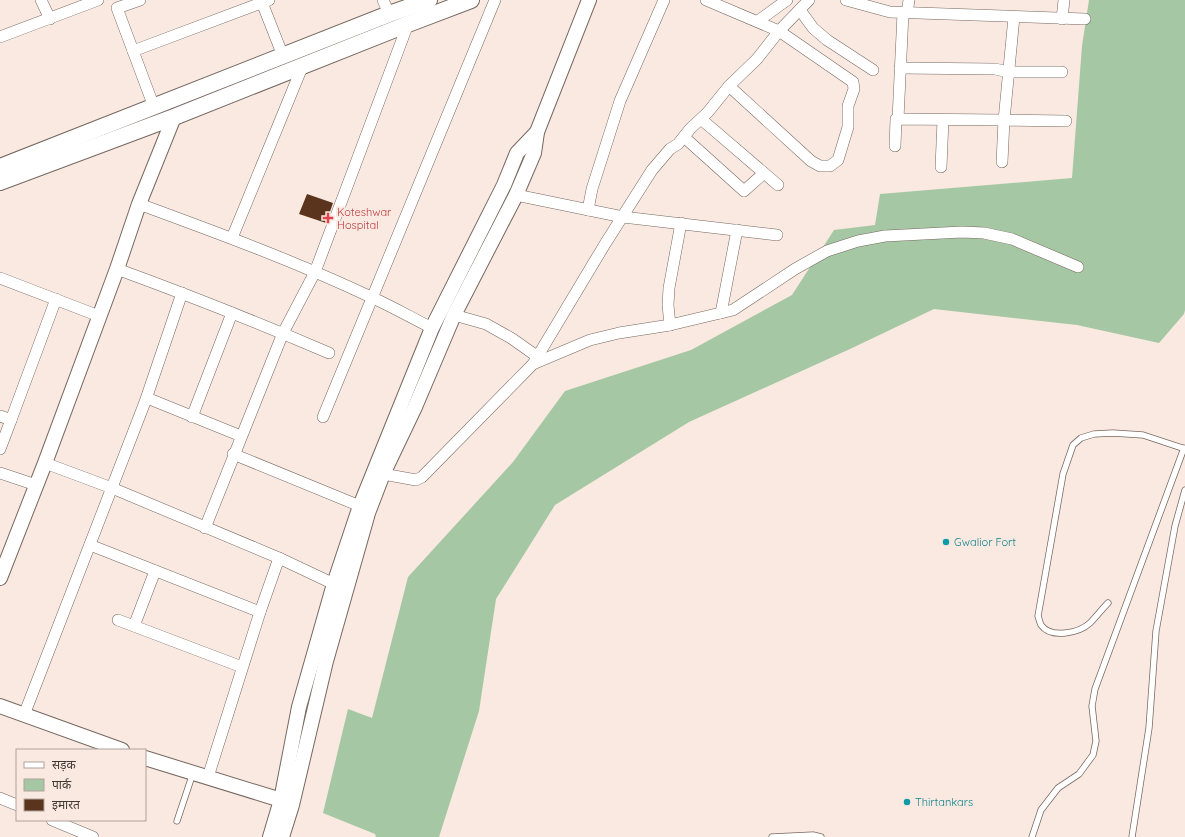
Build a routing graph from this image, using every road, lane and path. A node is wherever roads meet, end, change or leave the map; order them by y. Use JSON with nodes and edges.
{"nodes":[{"id":1,"x":41,"y":0,"type":"edge"},
{"id":2,"x":71,"y":0,"type":"edge"},
{"id":3,"x":98,"y":0,"type":"edge"},
{"id":4,"x":140,"y":0,"type":"edge"},
{"id":5,"x":429,"y":0,"type":"edge"},
{"id":6,"x":471,"y":0,"type":"edge"},
{"id":7,"x":495,"y":0,"type":"edge"},
{"id":8,"x":589,"y":0,"type":"edge"},
{"id":9,"x":664,"y":0,"type":"edge"},
{"id":10,"x":706,"y":0,"type":"edge"},
{"id":11,"x":787,"y":0,"type":"edge"},
{"id":12,"x":810,"y":0,"type":"edge"},
{"id":13,"x":846,"y":0,"type":"edge"},
{"id":14,"x":909,"y":0,"type":"edge"},
{"id":15,"x":1064,"y":0,"type":"edge"},
{"id":16,"x":264,"y":1,"type":"edge"},
{"id":17,"x":116,"y":4,"type":"edge"},
{"id":18,"x":386,"y":7,"type":"edge"},
{"id":19,"x":800,"y":10,"type":"junction"},
{"id":20,"x":70,"y":12,"type":"junction"},
{"id":21,"x":905,"y":13,"type":"junction"},
{"id":22,"x":1014,"y":17,"type":"junction"},
{"id":23,"x":50,"y":19,"type":"junction"},
{"id":24,"x":1062,"y":19,"type":"junction"},
{"id":25,"x":1085,"y":19,"type":"dead end"},
{"id":26,"x":758,"y":21,"type":"junction"},
{"id":27,"x":408,"y":24,"type":"junction"},
{"id":28,"x":779,"y":31,"type":"junction"},
{"id":29,"x":0,"y":37,"type":"edge"},
{"id":30,"x":134,"y":51,"type":"junction"},
{"id":31,"x":284,"y":56,"type":"junction"},
{"id":32,"x":304,"y":65,"type":"junction"},
{"id":33,"x":900,"y":68,"type":"junction"},
{"id":34,"x":872,"y":70,"type":"dead end"},
{"id":35,"x":1009,"y":72,"type":"junction"},
{"id":36,"x":1062,"y":72,"type":"dead end"},
{"id":37,"x":729,"y":86,"type":"junction"},
{"id":38,"x":154,"y":108,"type":"junction"},
{"id":39,"x":174,"y":117,"type":"junction"},
{"id":40,"x":898,"y":119,"type":"junction"},
{"id":41,"x":701,"y":120,"type":"junction"},
{"id":42,"x":943,"y":120,"type":"junction"},
{"id":43,"x":1004,"y":120,"type":"junction"},
{"id":44,"x":1066,"y":121,"type":"dead end"},
{"id":45,"x":537,"y":132,"type":"junction"},
{"id":46,"x":684,"y":137,"type":"junction"},
{"id":47,"x":895,"y":146,"type":"dead end"},
{"id":48,"x":1002,"y":162,"type":"dead end"},
{"id":49,"x":941,"y":167,"type":"dead end"},
{"id":50,"x":0,"y":168,"type":"edge"},
{"id":51,"x":764,"y":173,"type":"junction"},
{"id":52,"x":0,"y":182,"type":"edge"},
{"id":53,"x":778,"y":185,"type":"dead end"},
{"id":54,"x":516,"y":195,"type":"junction"},
{"id":55,"x":139,"y":204,"type":"junction"},
{"id":56,"x":588,"y":210,"type":"junction"},
{"id":57,"x":623,"y":216,"type":"junction"},
{"id":58,"x":681,"y":223,"type":"junction"},
{"id":59,"x":737,"y":230,"type":"junction"},
{"id":60,"x":777,"y":235,"type":"dead end"},
{"id":61,"x":232,"y":238,"type":"junction"},
{"id":62,"x":1078,"y":267,"type":"dead end"},
{"id":63,"x":116,"y":269,"type":"junction"},
{"id":64,"x":315,"y":272,"type":"junction"},
{"id":65,"x":1,"y":282,"type":"edge"},
{"id":66,"x":182,"y":293,"type":"junction"},
{"id":67,"x":373,"y":298,"type":"junction"},
{"id":68,"x":56,"y":299,"type":"junction"},
{"id":69,"x":232,"y":313,"type":"junction"},
{"id":70,"x":721,"y":313,"type":"junction"},
{"id":71,"x":454,"y":315,"type":"junction"},
{"id":72,"x":99,"y":316,"type":"junction"},
{"id":73,"x":670,"y":325,"type":"junction"},
{"id":74,"x":432,"y":328,"type":"junction"},
{"id":75,"x":283,"y":333,"type":"junction"},
{"id":76,"x":329,"y":353,"type":"dead end"},
{"id":77,"x":535,"y":360,"type":"junction"},
{"id":78,"x":147,"y":398,"type":"junction"},
{"id":79,"x":192,"y":417,"type":"junction"},
{"id":80,"x":323,"y":417,"type":"dead end"},
{"id":81,"x":5,"y":418,"type":"edge"},
{"id":82,"x":241,"y":436,"type":"junction"},
{"id":83,"x":0,"y":449,"type":"edge"},
{"id":84,"x":1184,"y":449,"type":"edge"},
{"id":85,"x":233,"y":454,"type":"junction"},
{"id":86,"x":45,"y":463,"type":"junction"},
{"id":87,"x":0,"y":473,"type":"edge"},
{"id":88,"x":383,"y":474,"type":"junction"},
{"id":89,"x":36,"y":485,"type":"junction"},
{"id":90,"x":112,"y":488,"type":"junction"},
{"id":91,"x":1185,"y":490,"type":"edge"},
{"id":92,"x":360,"y":506,"type":"junction"},
{"id":93,"x":205,"y":528,"type":"junction"},
{"id":94,"x":90,"y":545,"type":"junction"},
{"id":95,"x":279,"y":558,"type":"junction"},
{"id":96,"x":155,"y":571,"type":"junction"},
{"id":97,"x":0,"y":578,"type":"edge"},
{"id":98,"x":334,"y":584,"type":"junction"},
{"id":99,"x":1108,"y":603,"type":"dead end"},
{"id":100,"x":260,"y":612,"type":"junction"},
{"id":101,"x":118,"y":620,"type":"dead end"},
{"id":102,"x":134,"y":626,"type":"junction"},
{"id":103,"x":242,"y":668,"type":"junction"},
{"id":104,"x":0,"y":706,"type":"edge"},
{"id":105,"x":24,"y":715,"type":"junction"},
{"id":106,"x":119,"y":749,"type":"edge"},
{"id":107,"x":146,"y":758,"type":"edge"},
{"id":108,"x":193,"y":772,"type":"junction"},
{"id":109,"x":208,"y":776,"type":"junction"},
{"id":110,"x":0,"y":798,"type":"edge"},
{"id":111,"x":286,"y":802,"type":"junction"},
{"id":112,"x":16,"y":805,"type":"edge"},
{"id":113,"x":54,"y":821,"type":"edge"},
{"id":114,"x":177,"y":821,"type":"dead end"},
{"id":115,"x":76,"y":834,"type":"edge"},
{"id":116,"x":93,"y":837,"type":"edge"},
{"id":117,"x":270,"y":837,"type":"edge"},
{"id":118,"x":282,"y":837,"type":"edge"},
{"id":119,"x":772,"y":837,"type":"edge"},
{"id":120,"x":821,"y":837,"type":"edge"},
{"id":121,"x":1032,"y":837,"type":"edge"},
{"id":122,"x":1132,"y":837,"type":"edge"}],
"edges":[{"from":1,"to":23,"type":"street"},
{"from":2,"to":20,"type":"street"},
{"from":3,"to":20,"type":"street"},
{"from":4,"to":17,"type":"street"},
{"from":5,"to":18,"type":"main road"},
{"from":6,"to":27,"type":"main road"},
{"from":7,"to":67,"type":"street"},
{"from":8,"to":45,"type":"street"},
{"from":9,"to":56,"type":"street"},
{"from":10,"to":26,"type":"street"},
{"from":11,"to":26,"type":"street"},
{"from":12,"to":19,"type":"street"},
{"from":13,"to":21,"type":"street"},
{"from":14,"to":21,"type":"street"},
{"from":15,"to":24,"type":"street"},
{"from":16,"to":30,"type":"street"},
{"from":16,"to":31,"type":"street"},
{"from":17,"to":30,"type":"street"},
{"from":18,"to":31,"type":"main road"},
{"from":19,"to":28,"type":"street"},
{"from":19,"to":34,"type":"street"},
{"from":20,"to":23,"type":"street"},
{"from":21,"to":22,"type":"street"},
{"from":21,"to":33,"type":"street"},
{"from":22,"to":24,"type":"street"},
{"from":22,"to":35,"type":"street"},
{"from":23,"to":29,"type":"street"},
{"from":24,"to":25,"type":"street"},
{"from":26,"to":28,"type":"street"},
{"from":27,"to":32,"type":"main road"},
{"from":27,"to":64,"type":"street"},
{"from":28,"to":37,"type":"street"},
{"from":28,"to":37,"type":"street"},
{"from":30,"to":38,"type":"street"},
{"from":31,"to":38,"type":"main road"},
{"from":32,"to":39,"type":"main road"},
{"from":32,"to":61,"type":"street"},
{"from":33,"to":35,"type":"street"},
{"from":33,"to":40,"type":"street"},
{"from":35,"to":36,"type":"street"},
{"from":35,"to":43,"type":"street"},
{"from":37,"to":41,"type":"street"},
{"from":38,"to":50,"type":"main road"},
{"from":39,"to":52,"type":"main road"},
{"from":39,"to":55,"type":"street"},
{"from":40,"to":42,"type":"street"},
{"from":40,"to":47,"type":"street"},
{"from":41,"to":46,"type":"street"},
{"from":41,"to":51,"type":"street"},
{"from":42,"to":43,"type":"street"},
{"from":42,"to":49,"type":"street"},
{"from":43,"to":44,"type":"street"},
{"from":43,"to":48,"type":"street"},
{"from":45,"to":54,"type":"street"},
{"from":45,"to":74,"type":"street"},
{"from":46,"to":51,"type":"street"},
{"from":46,"to":57,"type":"street"},
{"from":51,"to":53,"type":"street"},
{"from":54,"to":56,"type":"street"},
{"from":54,"to":71,"type":"street"},
{"from":55,"to":61,"type":"street"},
{"from":55,"to":63,"type":"street"},
{"from":56,"to":57,"type":"street"},
{"from":57,"to":58,"type":"street"},
{"from":57,"to":77,"type":"street"},
{"from":58,"to":59,"type":"street"},
{"from":58,"to":73,"type":"street"},
{"from":59,"to":60,"type":"street"},
{"from":59,"to":70,"type":"street"},
{"from":61,"to":64,"type":"street"},
{"from":62,"to":70,"type":"street"},
{"from":63,"to":66,"type":"street"},
{"from":63,"to":72,"type":"street"},
{"from":64,"to":67,"type":"street"},
{"from":64,"to":75,"type":"street"},
{"from":65,"to":68,"type":"street"},
{"from":66,"to":69,"type":"street"},
{"from":66,"to":78,"type":"street"},
{"from":67,"to":74,"type":"street"},
{"from":67,"to":80,"type":"street"},
{"from":68,"to":72,"type":"street"},
{"from":68,"to":81,"type":"street"},
{"from":69,"to":75,"type":"street"},
{"from":69,"to":79,"type":"street"},
{"from":70,"to":73,"type":"street"},
{"from":71,"to":77,"type":"street"},
{"from":71,"to":88,"type":"street"},
{"from":72,"to":86,"type":"street"},
{"from":73,"to":77,"type":"street"},
{"from":74,"to":92,"type":"street"},
{"from":75,"to":76,"type":"street"},
{"from":75,"to":82,"type":"street"},
{"from":77,"to":88,"type":"street"},
{"from":78,"to":79,"type":"street"},
{"from":78,"to":90,"type":"street"},
{"from":79,"to":82,"type":"street"},
{"from":81,"to":83,"type":"street"},
{"from":82,"to":85,"type":"street"},
{"from":84,"to":99,"type":"lane"},
{"from":84,"to":121,"type":"lane"},
{"from":85,"to":92,"type":"street"},
{"from":85,"to":93,"type":"street"},
{"from":86,"to":89,"type":"street"},
{"from":86,"to":90,"type":"street"},
{"from":87,"to":89,"type":"street"},
{"from":88,"to":111,"type":"street"},
{"from":89,"to":97,"type":"street"},
{"from":90,"to":93,"type":"street"},
{"from":90,"to":94,"type":"street"},
{"from":91,"to":122,"type":"lane"},
{"from":92,"to":98,"type":"street"},
{"from":93,"to":95,"type":"street"},
{"from":94,"to":96,"type":"street"},
{"from":94,"to":105,"type":"street"},
{"from":95,"to":98,"type":"street"},
{"from":95,"to":100,"type":"street"},
{"from":96,"to":100,"type":"street"},
{"from":96,"to":102,"type":"street"},
{"from":98,"to":111,"type":"street"},
{"from":100,"to":103,"type":"street"},
{"from":101,"to":102,"type":"street"},
{"from":102,"to":103,"type":"street"},
{"from":103,"to":109,"type":"street"},
{"from":104,"to":105,"type":"street"},
{"from":105,"to":106,"type":"street"},
{"from":107,"to":108,"type":"street"},
{"from":108,"to":109,"type":"street"},
{"from":108,"to":114,"type":"lane"},
{"from":109,"to":111,"type":"street"},
{"from":110,"to":112,"type":"street"},
{"from":111,"to":117,"type":"street"},
{"from":111,"to":118,"type":"street"},
{"from":113,"to":115,"type":"street"},
{"from":115,"to":116,"type":"street"},
{"from":119,"to":120,"type":"lane"}]}
